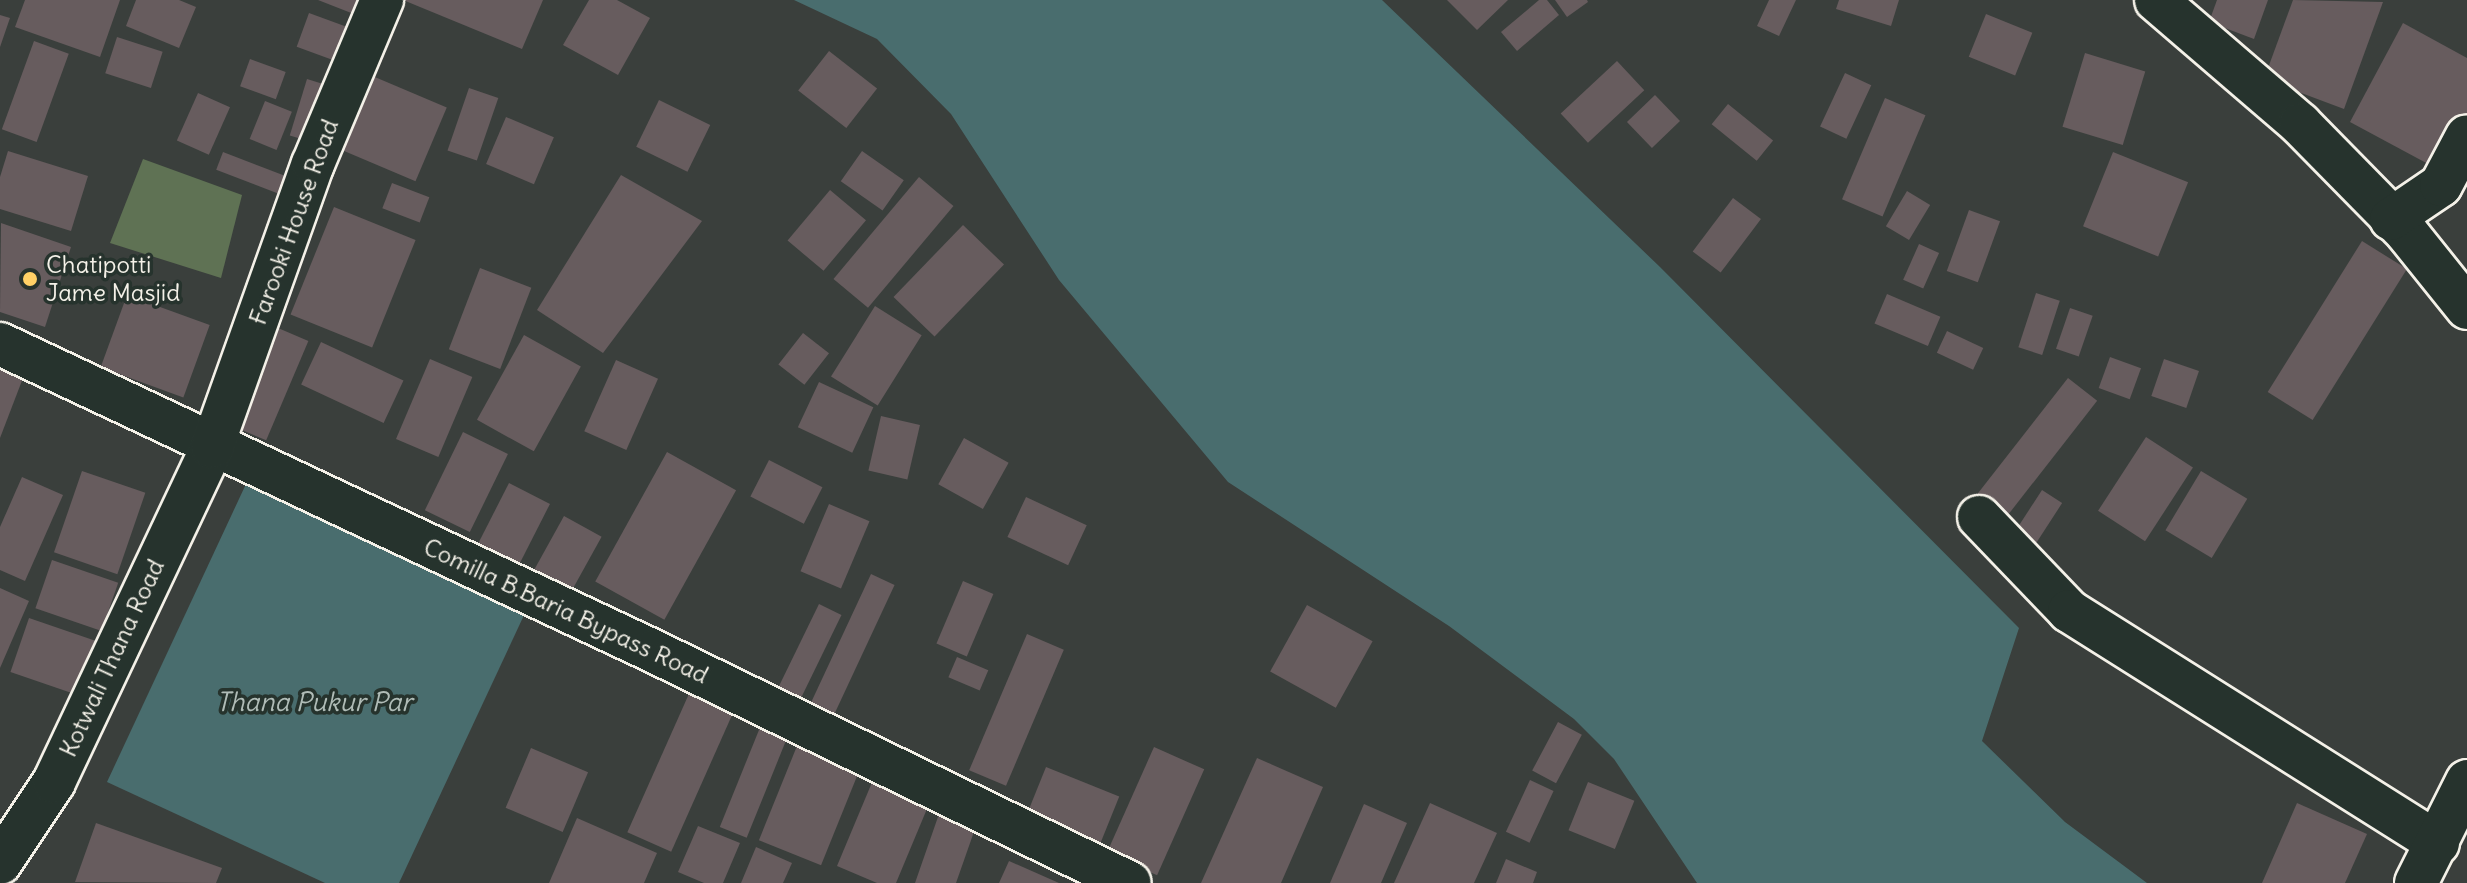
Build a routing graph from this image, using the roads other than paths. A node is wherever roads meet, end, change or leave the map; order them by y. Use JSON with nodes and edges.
{"nodes":[{"id":1,"x":382,"y":0,"type":"edge"},
{"id":2,"x":2156,"y":0,"type":"edge"},
{"id":3,"x":2467,"y":136,"type":"edge"},
{"id":4,"x":2391,"y":219,"type":"junction"},
{"id":5,"x":2467,"y":308,"type":"edge"},
{"id":6,"x":0,"y":344,"type":"edge"},
{"id":7,"x":212,"y":447,"type":"junction"},
{"id":8,"x":1979,"y":517,"type":"dead end"},
{"id":9,"x":2467,"y":781,"type":"edge"},
{"id":10,"x":2438,"y":843,"type":"junction"},
{"id":11,"x":0,"y":863,"type":"edge"},
{"id":12,"x":1130,"y":883,"type":"edge"},
{"id":13,"x":2416,"y":883,"type":"edge"}],
"edges":[{"from":1,"to":7,"type":"street","name":"Farooki House Road"},
{"from":2,"to":4,"type":"street"},
{"from":3,"to":4,"type":"street"},
{"from":4,"to":5,"type":"street"},
{"from":6,"to":7,"type":"street","name":"Comilla B.Baria Bypass Road"},
{"from":7,"to":11,"type":"street","name":"Kotwali Thana Road"},
{"from":7,"to":12,"type":"street","name":"Comilla B.Baria Bypass Road"},
{"from":8,"to":10,"type":"street"},
{"from":9,"to":10,"type":"street"},
{"from":10,"to":13,"type":"street"}]}
